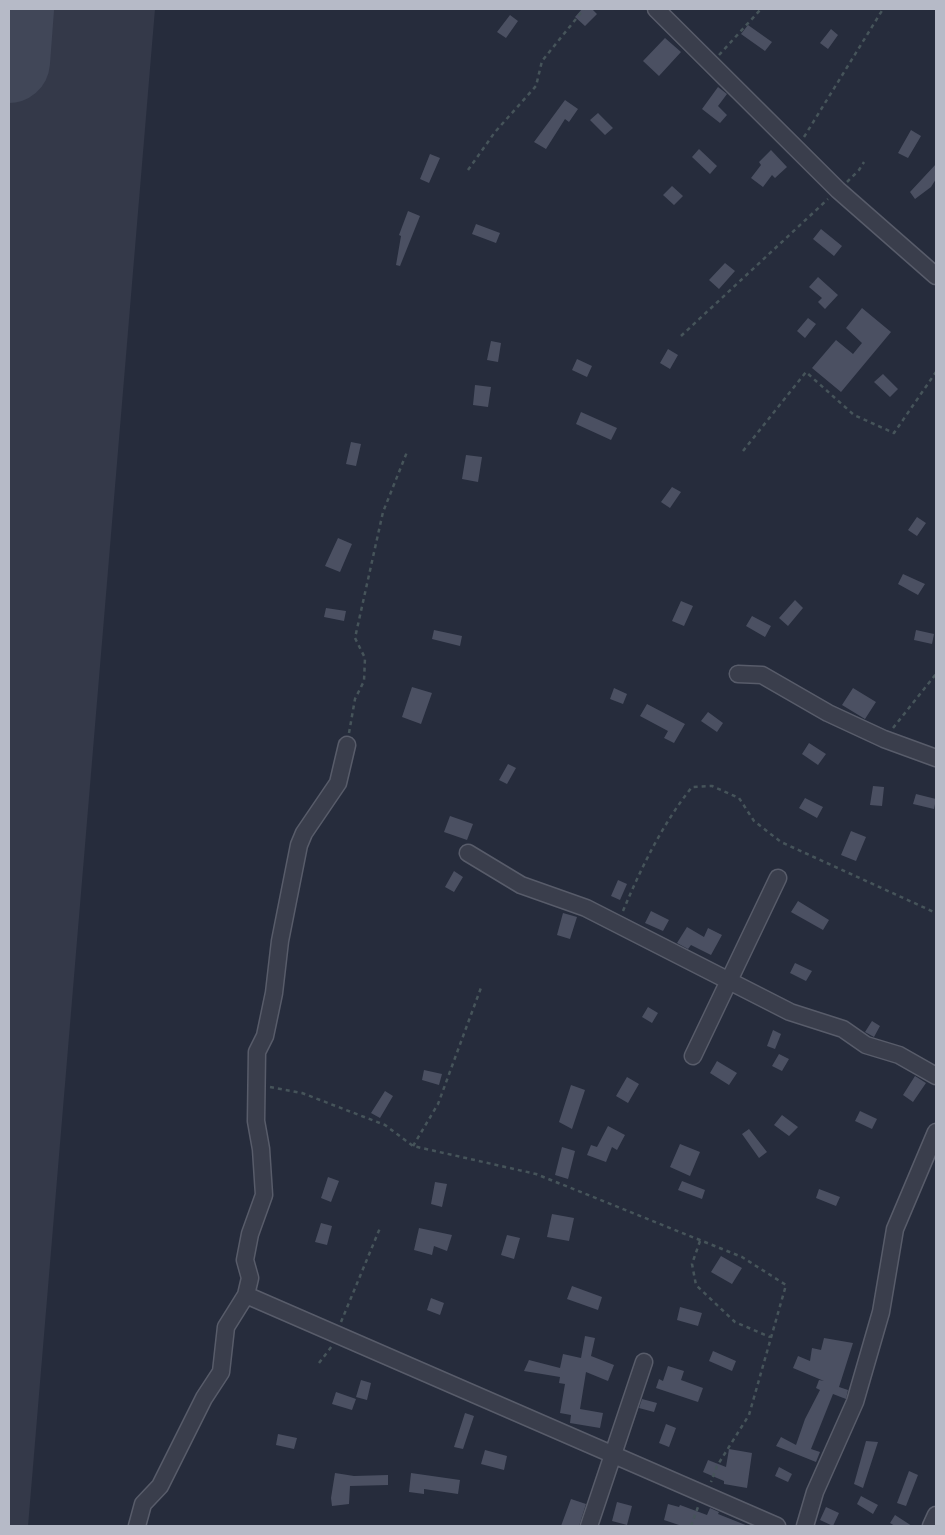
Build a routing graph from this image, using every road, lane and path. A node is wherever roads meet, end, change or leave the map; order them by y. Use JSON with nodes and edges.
{"nodes":[{"id":1,"x":584,"y":9,"type":"edge"},
{"id":2,"x":656,"y":9,"type":"edge"},
{"id":3,"x":760,"y":9,"type":"edge"},
{"id":4,"x":883,"y":9,"type":"edge"},
{"id":5,"x":711,"y":63,"type":"junction"},
{"id":6,"x":796,"y":149,"type":"junction"},
{"id":7,"x":864,"y":162,"type":"dead end"},
{"id":8,"x":468,"y":170,"type":"dead end"},
{"id":9,"x":838,"y":190,"type":"junction"},
{"id":10,"x":936,"y":276,"type":"edge"},
{"id":11,"x":681,"y":336,"type":"dead end"},
{"id":12,"x":936,"y":372,"type":"edge"},
{"id":13,"x":743,"y":451,"type":"dead end"},
{"id":14,"x":407,"y":452,"type":"dead end"},
{"id":15,"x":738,"y":674,"type":"dead end"},
{"id":16,"x":936,"y":674,"type":"edge"},
{"id":17,"x":884,"y":739,"type":"junction"},
{"id":18,"x":347,"y":745,"type":"joint"},
{"id":19,"x":936,"y":758,"type":"edge"},
{"id":20,"x":468,"y":853,"type":"dead end"},
{"id":21,"x":778,"y":878,"type":"dead end"},
{"id":22,"x":936,"y":913,"type":"edge"},
{"id":23,"x":618,"y":924,"type":"junction"},
{"id":24,"x":729,"y":980,"type":"junction"},
{"id":25,"x":482,"y":985,"type":"dead end"},
{"id":26,"x":693,"y":1056,"type":"dead end"},
{"id":27,"x":936,"y":1076,"type":"edge"},
{"id":28,"x":256,"y":1084,"type":"junction"},
{"id":29,"x":936,"y":1132,"type":"edge"},
{"id":30,"x":413,"y":1146,"type":"junction"},
{"id":31,"x":380,"y":1228,"type":"dead end"},
{"id":32,"x":700,"y":1240,"type":"junction"},
{"id":33,"x":246,"y":1295,"type":"junction"},
{"id":34,"x":336,"y":1334,"type":"junction"},
{"id":35,"x":770,"y":1337,"type":"junction"},
{"id":36,"x":320,"y":1362,"type":"dead end"},
{"id":37,"x":644,"y":1362,"type":"dead end"},
{"id":38,"x":735,"y":1439,"type":"dead end"},
{"id":39,"x":613,"y":1455,"type":"junction"},
{"id":40,"x":936,"y":1515,"type":"edge"},
{"id":41,"x":137,"y":1526,"type":"edge"},
{"id":42,"x":589,"y":1526,"type":"edge"},
{"id":43,"x":777,"y":1526,"type":"edge"},
{"id":44,"x":805,"y":1526,"type":"edge"},
{"id":45,"x":931,"y":1526,"type":"edge"}],
"edges":[{"from":1,"to":8,"type":"path"},
{"from":2,"to":5,"type":"street"},
{"from":3,"to":5,"type":"path"},
{"from":4,"to":6,"type":"path"},
{"from":5,"to":6,"type":"street"},
{"from":6,"to":9,"type":"street"},
{"from":7,"to":9,"type":"path"},
{"from":9,"to":10,"type":"street"},
{"from":9,"to":11,"type":"path"},
{"from":12,"to":13,"type":"path"},
{"from":14,"to":18,"type":"path"},
{"from":15,"to":17,"type":"street"},
{"from":16,"to":17,"type":"path"},
{"from":17,"to":19,"type":"street"},
{"from":18,"to":28,"type":"street"},
{"from":20,"to":23,"type":"street"},
{"from":21,"to":24,"type":"street"},
{"from":22,"to":23,"type":"path"},
{"from":23,"to":24,"type":"street"},
{"from":24,"to":26,"type":"street"},
{"from":24,"to":27,"type":"street"},
{"from":25,"to":30,"type":"path"},
{"from":28,"to":30,"type":"path"},
{"from":28,"to":33,"type":"street"},
{"from":29,"to":44,"type":"street"},
{"from":30,"to":32,"type":"path"},
{"from":31,"to":34,"type":"path"},
{"from":32,"to":35,"type":"path"},
{"from":32,"to":35,"type":"path"},
{"from":33,"to":34,"type":"street"},
{"from":33,"to":41,"type":"street"},
{"from":34,"to":36,"type":"path"},
{"from":34,"to":39,"type":"street"},
{"from":35,"to":38,"type":"path"},
{"from":37,"to":39,"type":"street"},
{"from":39,"to":42,"type":"street"},
{"from":39,"to":43,"type":"street"},
{"from":40,"to":45,"type":"street"}]}
